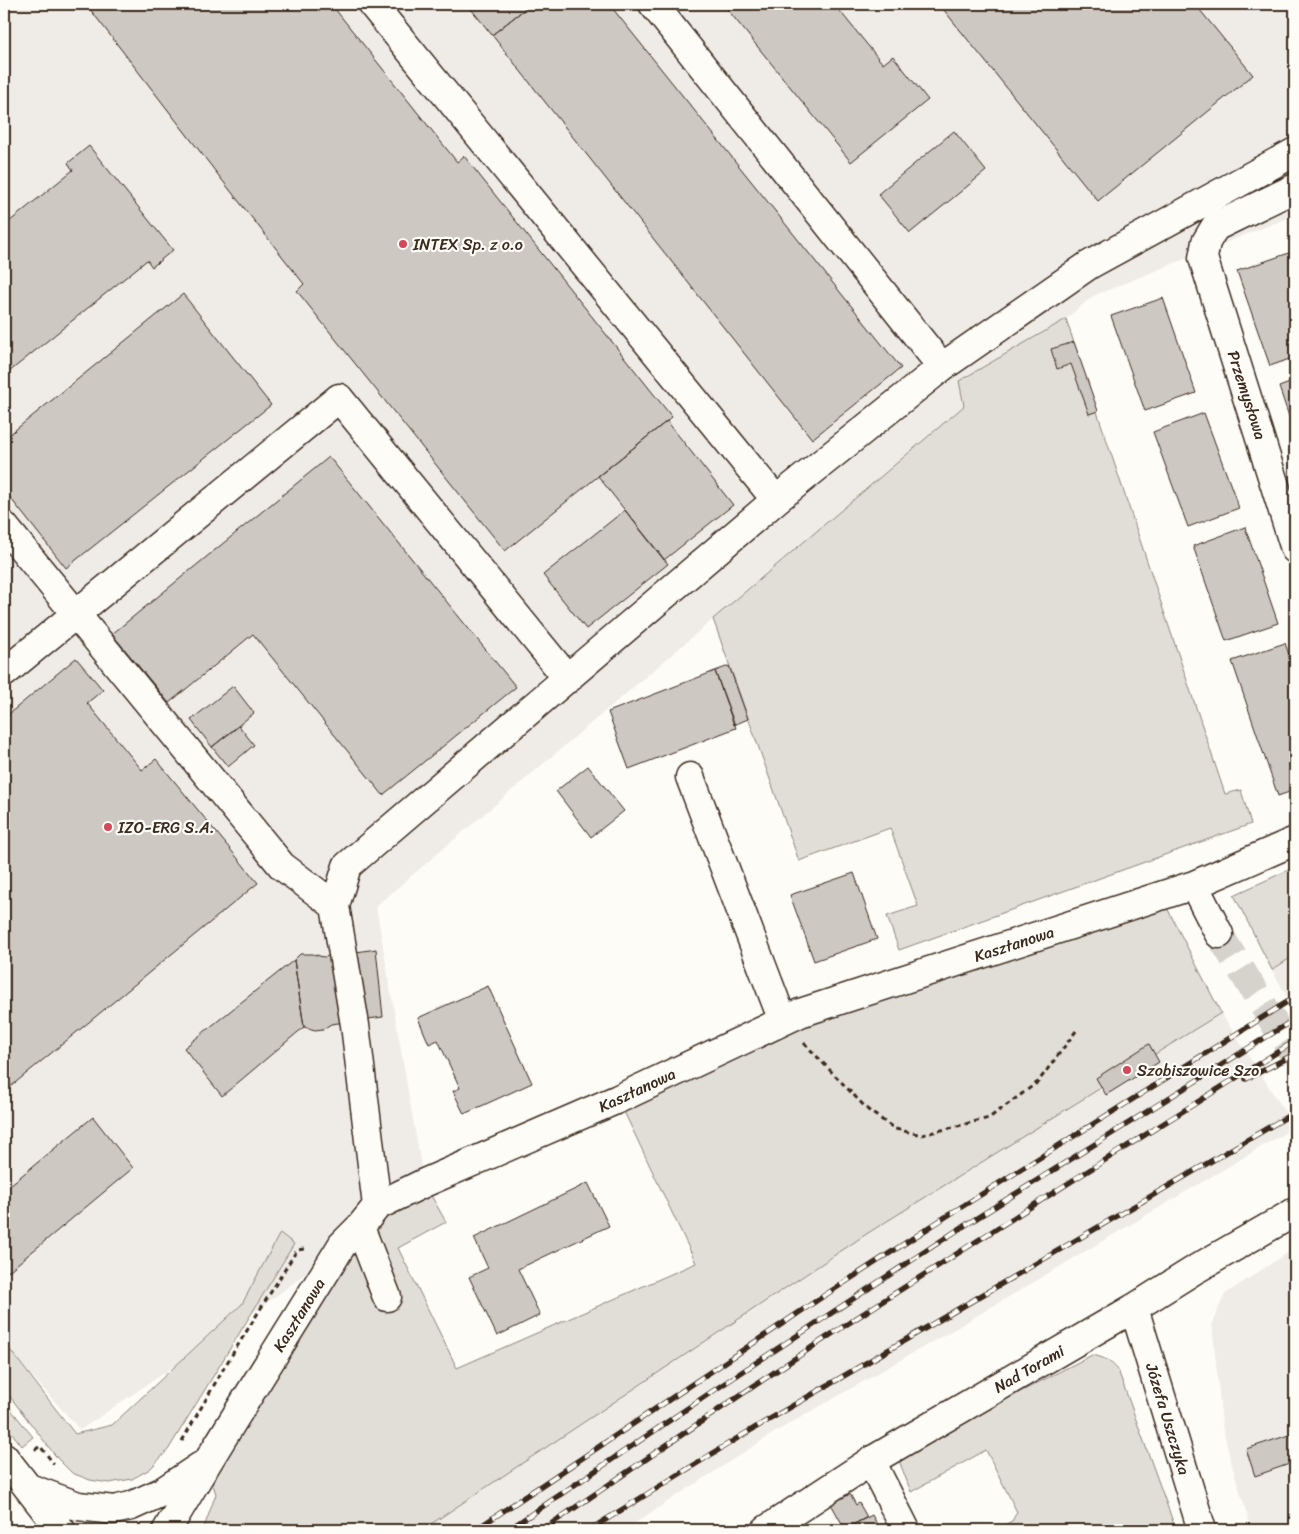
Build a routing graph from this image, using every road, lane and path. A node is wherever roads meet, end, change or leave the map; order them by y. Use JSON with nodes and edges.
{"nodes":[{"id":1,"x":372,"y":4,"type":"edge"},
{"id":2,"x":653,"y":4,"type":"edge"},
{"id":3,"x":1295,"y":152,"type":"edge"},
{"id":4,"x":1295,"y":188,"type":"edge"},
{"id":5,"x":942,"y":367,"type":"junction"},
{"id":6,"x":776,"y":500,"type":"junction"},
{"id":7,"x":4,"y":526,"type":"edge"},
{"id":8,"x":1295,"y":549,"type":"edge"},
{"id":9,"x":75,"y":614,"type":"junction"},
{"id":10,"x":4,"y":673,"type":"edge"},
{"id":11,"x":568,"y":679,"type":"junction"},
{"id":12,"x":690,"y":777,"type":"dead end"},
{"id":13,"x":1295,"y":841,"type":"edge"},
{"id":14,"x":1194,"y":885,"type":"junction"},
{"id":15,"x":335,"y":906,"type":"junction"},
{"id":16,"x":1218,"y":934,"type":"tunnel mouth"},
{"id":17,"x":783,"y":1021,"type":"junction"},
{"id":18,"x":1076,"y":1031,"type":"dead end"},
{"id":19,"x":376,"y":1206,"type":"junction"},
{"id":20,"x":1295,"y":1212,"type":"edge"},
{"id":21,"x":360,"y":1227,"type":"junction"},
{"id":22,"x":296,"y":1250,"type":"dead end"},
{"id":23,"x":387,"y":1297,"type":"dead end"},
{"id":24,"x":1134,"y":1308,"type":"junction"},
{"id":25,"x":180,"y":1444,"type":"dead end"},
{"id":26,"x":17,"y":1456,"type":"edge"},
{"id":27,"x":870,"y":1460,"type":"junction"},
{"id":28,"x":206,"y":1463,"type":"junction"},
{"id":29,"x":56,"y":1467,"type":"dead end"},
{"id":30,"x":28,"y":1488,"type":"junction"},
{"id":31,"x":61,"y":1530,"type":"edge"},
{"id":32,"x":167,"y":1530,"type":"edge"},
{"id":33,"x":766,"y":1530,"type":"edge"},
{"id":34,"x":906,"y":1530,"type":"edge"},
{"id":35,"x":1202,"y":1530,"type":"edge"}],
"edges":[{"from":1,"to":6,"type":"street"},
{"from":2,"to":5,"type":"street"},
{"from":3,"to":5,"type":"street"},
{"from":4,"to":8,"type":"street","name":"Przemysłowa"},
{"from":5,"to":6,"type":"street"},
{"from":6,"to":11,"type":"street"},
{"from":7,"to":9,"type":"street"},
{"from":9,"to":10,"type":"street"},
{"from":9,"to":11,"type":"street"},
{"from":9,"to":15,"type":"street"},
{"from":11,"to":15,"type":"street"},
{"from":12,"to":17,"type":"street"},
{"from":13,"to":14,"type":"street"},
{"from":14,"to":16,"type":"street"},
{"from":14,"to":17,"type":"street","name":"Kasztanowa"},
{"from":15,"to":19,"type":"street"},
{"from":17,"to":18,"type":"path"},
{"from":17,"to":19,"type":"street","name":"Kasztanowa"},
{"from":19,"to":21,"type":"street","name":"Kasztanowa"},
{"from":20,"to":24,"type":"street","name":"Nad Torami"},
{"from":21,"to":23,"type":"street"},
{"from":21,"to":28,"type":"street","name":"Kasztanowa"},
{"from":22,"to":25,"type":"path"},
{"from":24,"to":27,"type":"street","name":"Nad Torami"},
{"from":24,"to":35,"type":"street","name":"Józefa Uszczyka"},
{"from":26,"to":29,"type":"path"},
{"from":26,"to":30,"type":"street"},
{"from":27,"to":33,"type":"street","name":"Nad Torami"},
{"from":27,"to":34,"type":"street"},
{"from":28,"to":30,"type":"street","name":"Kasztanowa"},
{"from":28,"to":32,"type":"street","name":"Kasztanowa"},
{"from":30,"to":31,"type":"street"}]}
